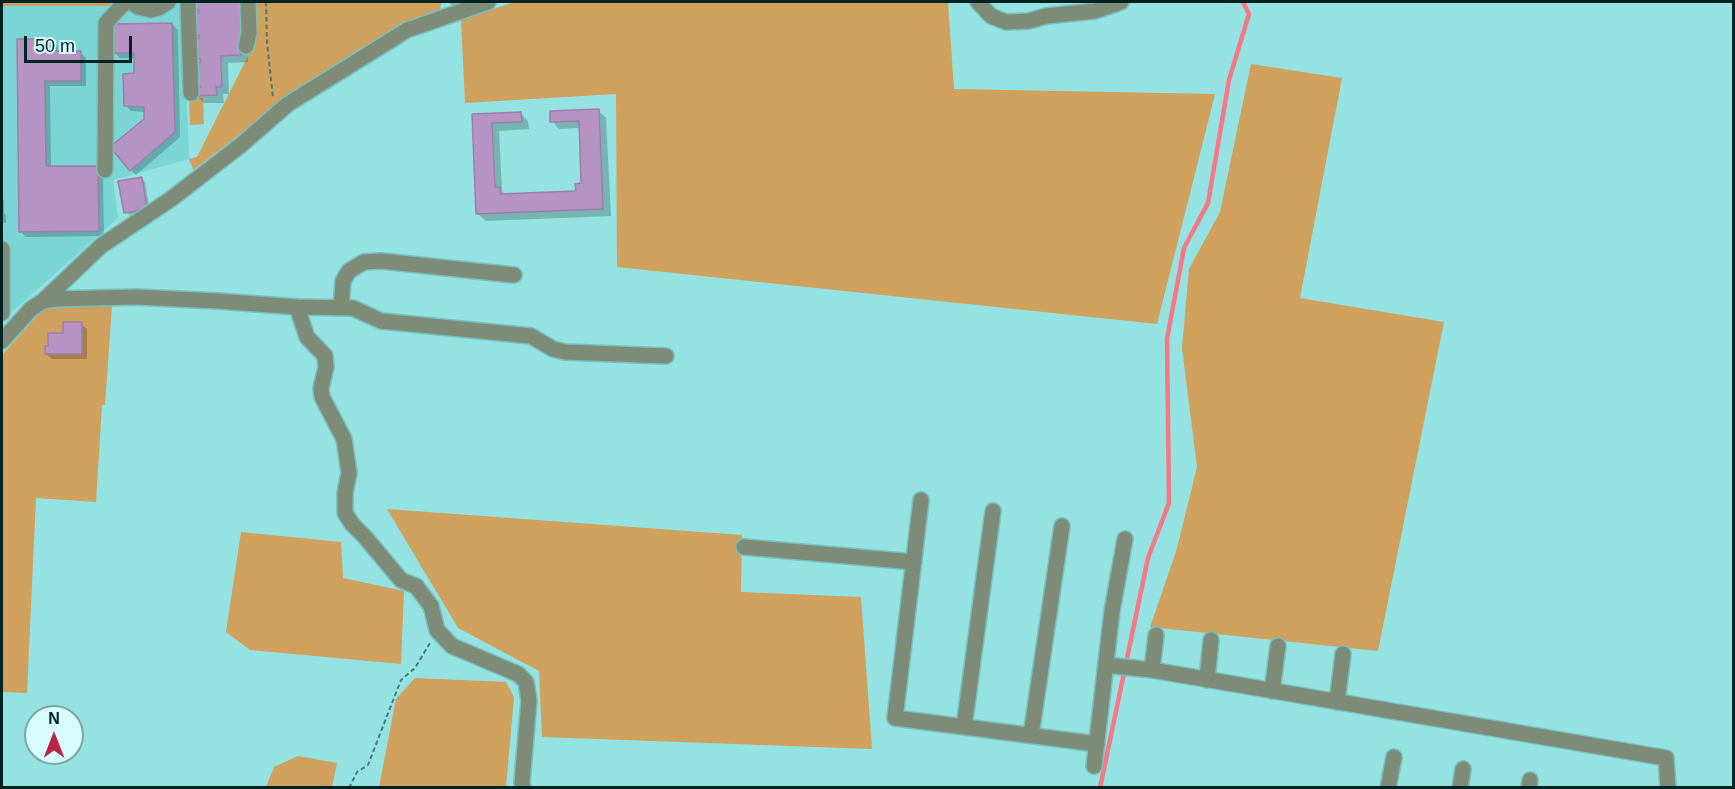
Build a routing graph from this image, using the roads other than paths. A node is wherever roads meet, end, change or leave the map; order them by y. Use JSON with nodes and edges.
{"nodes":[{"id":1,"x":125,"y":2,"type":"edge"},
{"id":2,"x":131,"y":2,"type":"edge"},
{"id":3,"x":168,"y":2,"type":"edge"},
{"id":4,"x":188,"y":2,"type":"edge"},
{"id":5,"x":248,"y":2,"type":"edge"},
{"id":6,"x":488,"y":2,"type":"edge"},
{"id":7,"x":978,"y":2,"type":"edge"},
{"id":8,"x":1121,"y":2,"type":"edge"},
{"id":9,"x":246,"y":46,"type":"dead end"},
{"id":10,"x":191,"y":93,"type":"dead end"},
{"id":11,"x":105,"y":170,"type":"dead end"},
{"id":12,"x":2,"y":249,"type":"edge"},
{"id":13,"x":514,"y":275,"type":"dead end"},
{"id":14,"x":43,"y":302,"type":"junction"},
{"id":15,"x":297,"y":307,"type":"junction"},
{"id":16,"x":340,"y":308,"type":"junction"},
{"id":17,"x":2,"y":313,"type":"edge"},
{"id":18,"x":2,"y":341,"type":"edge"},
{"id":19,"x":666,"y":356,"type":"dead end"},
{"id":20,"x":921,"y":500,"type":"dead end"},
{"id":21,"x":993,"y":511,"type":"dead end"},
{"id":22,"x":1062,"y":526,"type":"dead end"},
{"id":23,"x":1125,"y":539,"type":"dead end"},
{"id":24,"x":744,"y":547,"type":"dead end"},
{"id":25,"x":914,"y":562,"type":"junction"},
{"id":26,"x":1156,"y":635,"type":"dead end"},
{"id":27,"x":1211,"y":640,"type":"dead end"},
{"id":28,"x":1278,"y":646,"type":"dead end"},
{"id":29,"x":1344,"y":654,"type":"dead end"},
{"id":30,"x":1106,"y":664,"type":"junction"},
{"id":31,"x":1152,"y":670,"type":"junction"},
{"id":32,"x":1207,"y":680,"type":"junction"},
{"id":33,"x":1272,"y":691,"type":"junction"},
{"id":34,"x":1337,"y":702,"type":"junction"},
{"id":35,"x":964,"y":727,"type":"junction"},
{"id":36,"x":1032,"y":735,"type":"junction"},
{"id":37,"x":1097,"y":744,"type":"junction"},
{"id":38,"x":1394,"y":757,"type":"dead end"},
{"id":39,"x":1094,"y":766,"type":"dead end"},
{"id":40,"x":1463,"y":769,"type":"dead end"},
{"id":41,"x":523,"y":788,"type":"edge"},
{"id":42,"x":1388,"y":788,"type":"edge"},
{"id":43,"x":1460,"y":788,"type":"edge"},
{"id":44,"x":1668,"y":788,"type":"edge"}],
"edges":[{"from":1,"to":11,"type":"street"},
{"from":2,"to":3,"type":"street"},
{"from":4,"to":10,"type":"street"},
{"from":5,"to":9,"type":"street"},
{"from":6,"to":14,"type":"street"},
{"from":7,"to":8,"type":"street"},
{"from":12,"to":17,"type":"street"},
{"from":13,"to":16,"type":"street"},
{"from":14,"to":15,"type":"street"},
{"from":14,"to":18,"type":"street"},
{"from":15,"to":16,"type":"street"},
{"from":15,"to":41,"type":"street"},
{"from":16,"to":19,"type":"street"},
{"from":20,"to":25,"type":"street"},
{"from":21,"to":35,"type":"street"},
{"from":22,"to":36,"type":"street"},
{"from":23,"to":30,"type":"street"},
{"from":24,"to":25,"type":"street"},
{"from":25,"to":35,"type":"street"},
{"from":26,"to":31,"type":"street"},
{"from":27,"to":32,"type":"street"},
{"from":28,"to":33,"type":"street"},
{"from":29,"to":34,"type":"street"},
{"from":30,"to":31,"type":"street"},
{"from":30,"to":37,"type":"street"},
{"from":31,"to":32,"type":"street"},
{"from":32,"to":33,"type":"street"},
{"from":33,"to":34,"type":"street"},
{"from":34,"to":44,"type":"street"},
{"from":35,"to":36,"type":"street"},
{"from":36,"to":37,"type":"street"},
{"from":37,"to":39,"type":"street"},
{"from":38,"to":42,"type":"street"},
{"from":40,"to":43,"type":"street"}]}
